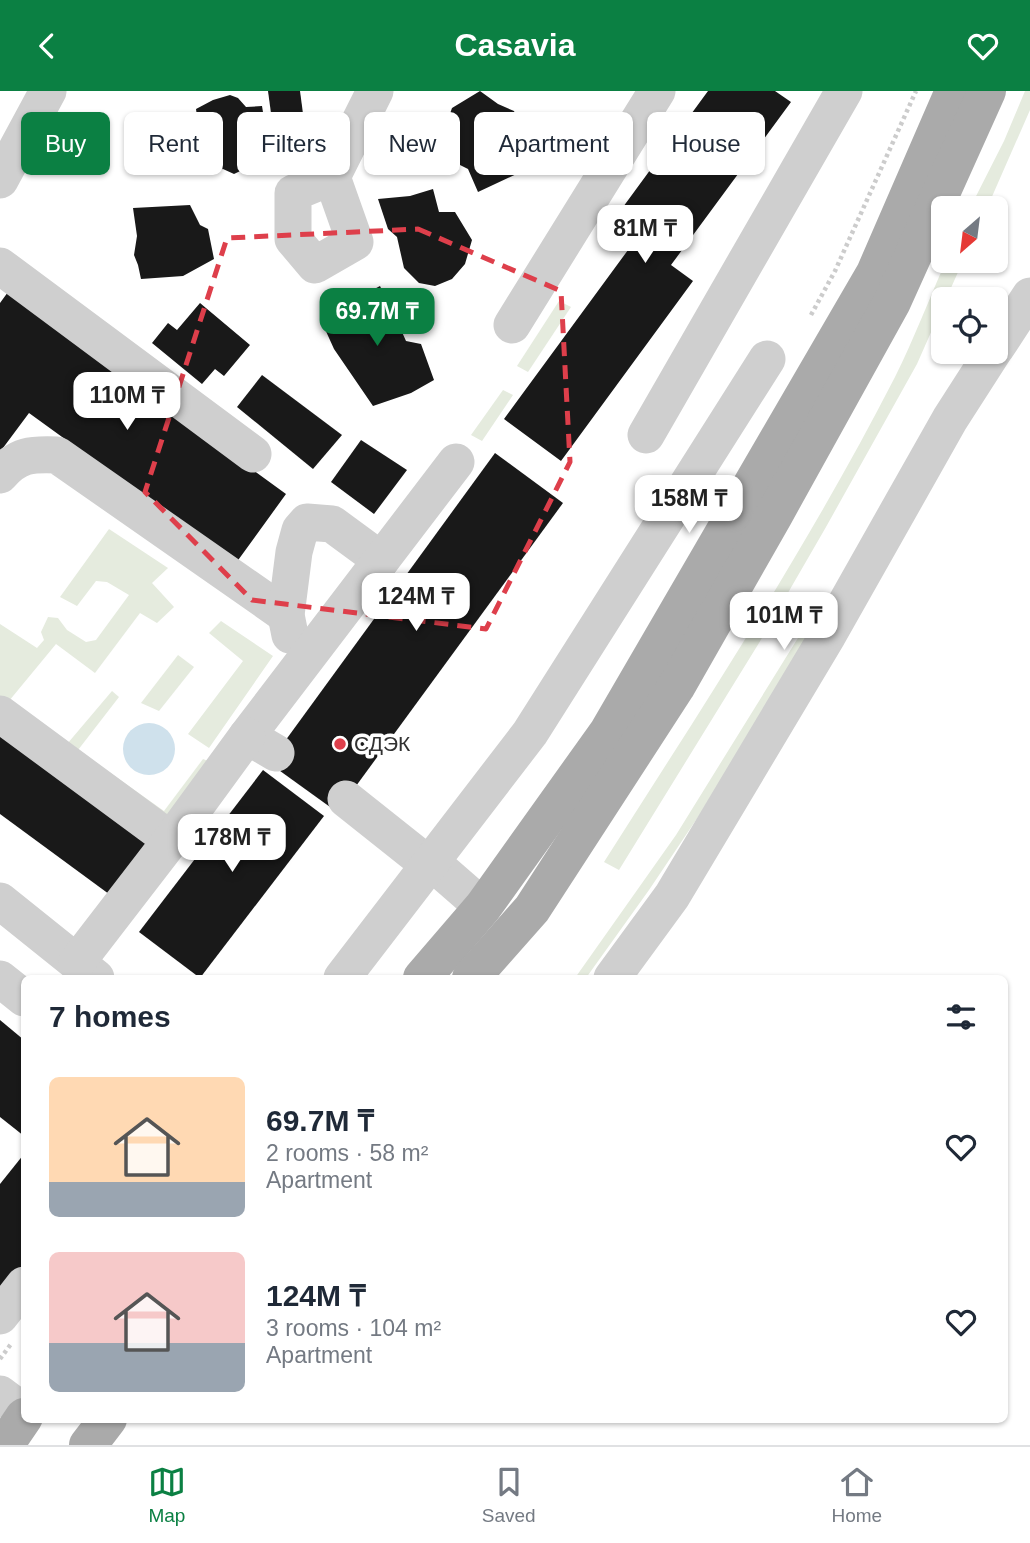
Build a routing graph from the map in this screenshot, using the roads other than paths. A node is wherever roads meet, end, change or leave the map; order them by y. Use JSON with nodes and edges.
{"nodes":[{"id":1,"x":48,"y":91,"type":"edge"},
{"id":2,"x":375,"y":91,"type":"edge"},
{"id":3,"x":657,"y":91,"type":"edge"},
{"id":4,"x":844,"y":91,"type":"edge"},
{"id":5,"x":954,"y":91,"type":"edge"},
{"id":6,"x":987,"y":91,"type":"edge"},
{"id":7,"x":332,"y":177,"type":"dead end"},
{"id":8,"x":0,"y":180,"type":"edge"},
{"id":9,"x":0,"y":266,"type":"edge"},
{"id":10,"x":1030,"y":296,"type":"edge"},
{"id":11,"x":513,"y":325,"type":"dead end"},
{"id":12,"x":1008,"y":330,"type":"edge"},
{"id":13,"x":767,"y":359,"type":"dead end"},
{"id":14,"x":986,"y":364,"type":"edge"},
{"id":15,"x":646,"y":435,"type":"dead end"},
{"id":16,"x":253,"y":454,"type":"dead end"},
{"id":17,"x":456,"y":463,"type":"dead end"},
{"id":18,"x":0,"y":475,"type":"edge"},
{"id":19,"x":381,"y":560,"type":"junction"},
{"id":20,"x":286,"y":615,"type":"junction"},
{"id":21,"x":297,"y":671,"type":"junction"},
{"id":22,"x":0,"y":714,"type":"edge"},
{"id":23,"x":346,"y":799,"type":"dead end"},
{"id":24,"x":171,"y":840,"type":"junction"},
{"id":25,"x":429,"y":865,"type":"junction"},
{"id":26,"x":0,"y":901,"type":"edge"},
{"id":27,"x":484,"y":907,"type":"junction"},
{"id":28,"x":87,"y":970,"type":"edge"},
{"id":29,"x":344,"y":975,"type":"edge"},
{"id":30,"x":425,"y":975,"type":"edge"},
{"id":31,"x":474,"y":975,"type":"edge"},
{"id":32,"x":614,"y":975,"type":"edge"},
{"id":33,"x":0,"y":979,"type":"edge"},
{"id":34,"x":21,"y":995,"type":"edge"},
{"id":35,"x":21,"y":1289,"type":"edge"},
{"id":36,"x":0,"y":1316,"type":"edge"},
{"id":37,"x":0,"y":1394,"type":"edge"},
{"id":38,"x":21,"y":1412,"type":"edge"},
{"id":39,"x":21,"y":1419,"type":"edge"},
{"id":40,"x":105,"y":1423,"type":"edge"},
{"id":41,"x":5,"y":1445,"type":"edge"},
{"id":42,"x":88,"y":1445,"type":"edge"}],
"edges":[{"from":1,"to":8,"type":"street"},
{"from":2,"to":7,"type":"street"},
{"from":3,"to":11,"type":"street"},
{"from":4,"to":15,"type":"street"},
{"from":5,"to":27,"type":"main road"},
{"from":6,"to":31,"type":"main road"},
{"from":9,"to":16,"type":"street"},
{"from":10,"to":12,"type":"street"},
{"from":13,"to":25,"type":"street"},
{"from":14,"to":32,"type":"street"},
{"from":17,"to":19,"type":"street"},
{"from":18,"to":20,"type":"street"},
{"from":19,"to":20,"type":"street"},
{"from":19,"to":21,"type":"street"},
{"from":20,"to":21,"type":"street"},
{"from":21,"to":24,"type":"street"},
{"from":22,"to":24,"type":"street"},
{"from":23,"to":25,"type":"street"},
{"from":24,"to":28,"type":"street"},
{"from":25,"to":27,"type":"street"},
{"from":25,"to":29,"type":"street"},
{"from":26,"to":28,"type":"street"},
{"from":27,"to":30,"type":"main road"},
{"from":33,"to":34,"type":"street"},
{"from":35,"to":36,"type":"street"},
{"from":37,"to":38,"type":"street"},
{"from":39,"to":41,"type":"main road"},
{"from":40,"to":42,"type":"main road"}]}
